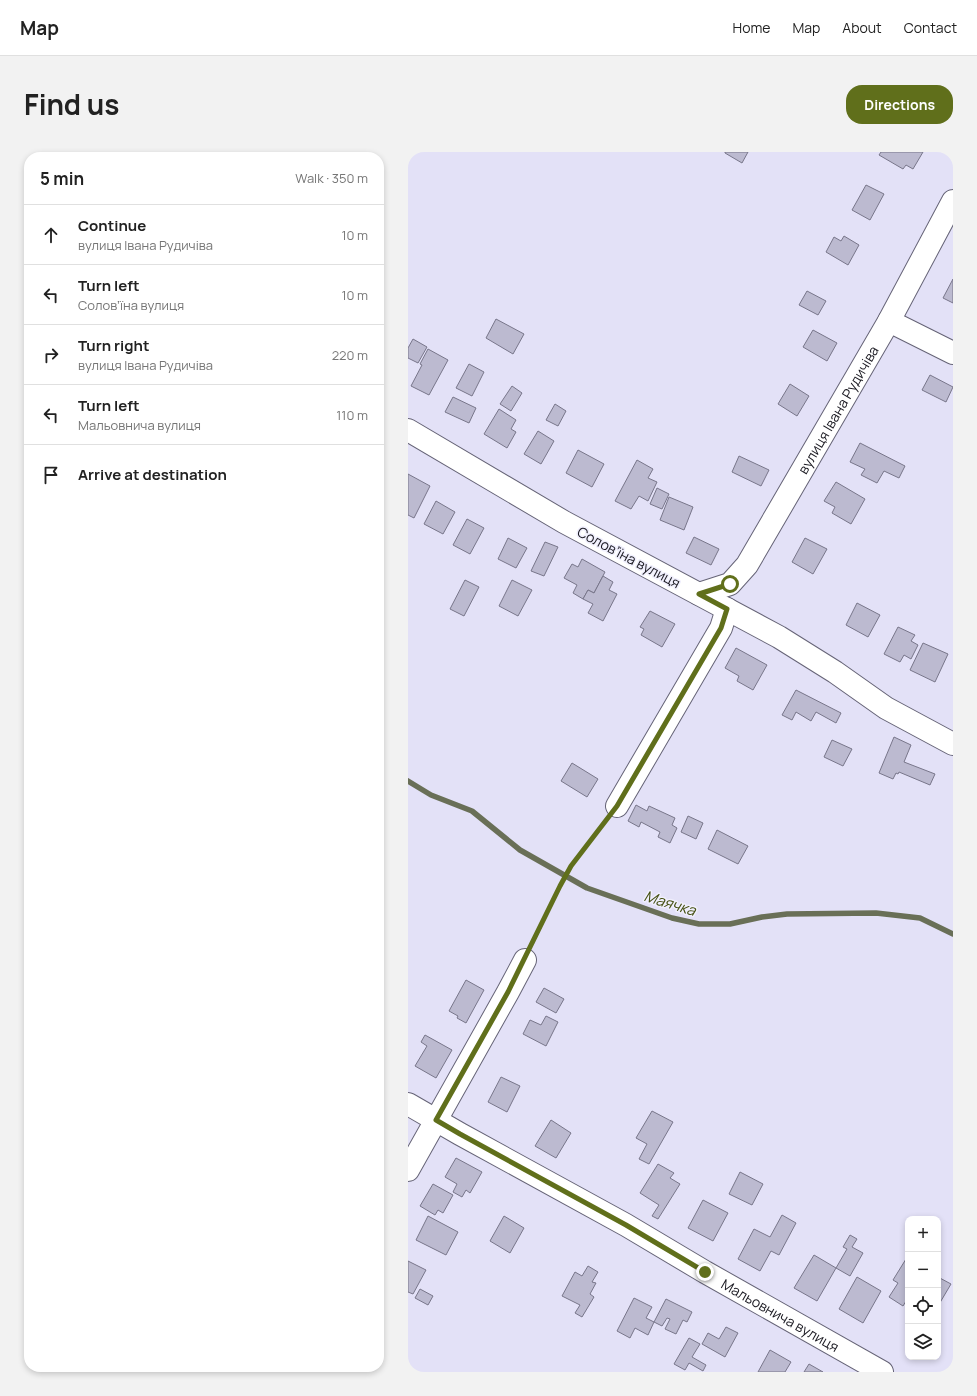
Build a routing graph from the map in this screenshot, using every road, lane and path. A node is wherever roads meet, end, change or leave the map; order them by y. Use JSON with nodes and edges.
{"nodes":[{"id":1,"x":953,"y":201,"type":"edge"},
{"id":2,"x":889,"y":322,"type":"junction"},
{"id":3,"x":953,"y":353,"type":"edge"},
{"id":4,"x":408,"y":430,"type":"edge"},
{"id":5,"x":699,"y":594,"type":"junction"},
{"id":6,"x":727,"y":609,"type":"junction"},
{"id":7,"x":947,"y":736,"type":"edge"},
{"id":8,"x":617,"y":806,"type":"joint"},
{"id":9,"x":525,"y":960,"type":"joint"},
{"id":10,"x":408,"y":1104,"type":"edge"},
{"id":11,"x":436,"y":1120,"type":"junction"},
{"id":12,"x":408,"y":1170,"type":"edge"},
{"id":13,"x":882,"y":1372,"type":"edge"}],
"edges":[{"from":1,"to":2,"type":"street","name":"вулиця Івана Рудичіва"},
{"from":2,"to":3,"type":"street"},
{"from":2,"to":5,"type":"street","name":"вулиця Івана Рудичіва"},
{"from":4,"to":5,"type":"street","name":"Соловʼїна вулиця"},
{"from":5,"to":6,"type":"street","name":"Соловʼїна вулиця"},
{"from":6,"to":7,"type":"street","name":"Соловʼїна вулиця"},
{"from":6,"to":8,"type":"street"},
{"from":8,"to":9,"type":"path"},
{"from":9,"to":11,"type":"street"},
{"from":10,"to":11,"type":"street","name":"Мальовнича вулиця"},
{"from":11,"to":12,"type":"street"},
{"from":11,"to":13,"type":"street","name":"Мальовнича вулиця"}]}
